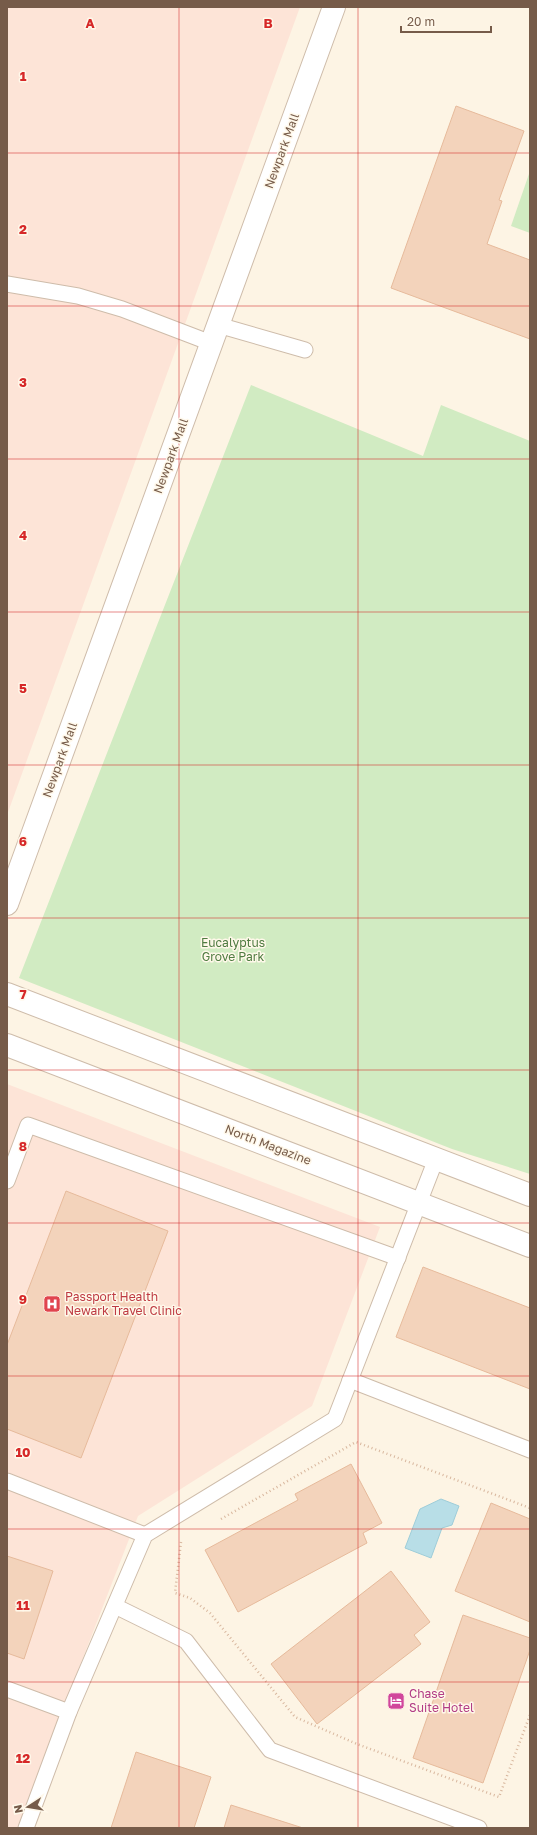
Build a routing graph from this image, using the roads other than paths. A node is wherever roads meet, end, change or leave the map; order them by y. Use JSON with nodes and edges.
{"nodes":[{"id":1,"x":334,"y":7,"type":"edge"},
{"id":2,"x":7,"y":284,"type":"edge"},
{"id":3,"x":215,"y":334,"type":"junction"},
{"id":4,"x":305,"y":350,"type":"dead end"},
{"id":5,"x":7,"y":904,"type":"edge"},
{"id":6,"x":7,"y":994,"type":"edge"},
{"id":7,"x":7,"y":1045,"type":"edge"},
{"id":8,"x":436,"y":1159,"type":"junction"},
{"id":9,"x":7,"y":1180,"type":"edge"},
{"id":10,"x":530,"y":1195,"type":"edge"},
{"id":11,"x":420,"y":1203,"type":"junction"},
{"id":12,"x":530,"y":1246,"type":"edge"},
{"id":13,"x":398,"y":1258,"type":"junction"},
{"id":14,"x":350,"y":1380,"type":"junction"},
{"id":15,"x":530,"y":1450,"type":"edge"},
{"id":16,"x":7,"y":1481,"type":"edge"},
{"id":17,"x":145,"y":1536,"type":"junction"},
{"id":18,"x":115,"y":1606,"type":"junction"},
{"id":19,"x":7,"y":1689,"type":"edge"},
{"id":20,"x":69,"y":1712,"type":"junction"},
{"id":21,"x":26,"y":1828,"type":"edge"},
{"id":22,"x":478,"y":1828,"type":"edge"}],
"edges":[{"from":1,"to":3,"type":"street","name":"Newpark Mall"},
{"from":2,"to":3,"type":"lane"},
{"from":3,"to":4,"type":"lane"},
{"from":3,"to":5,"type":"street","name":"Newpark Mall"},
{"from":6,"to":8,"type":"street"},
{"from":7,"to":11,"type":"street","name":"North Magazine"},
{"from":8,"to":10,"type":"street"},
{"from":8,"to":11,"type":"lane"},
{"from":9,"to":13,"type":"lane"},
{"from":11,"to":12,"type":"street","name":"North Magazine"},
{"from":11,"to":13,"type":"lane"},
{"from":13,"to":14,"type":"lane"},
{"from":14,"to":15,"type":"lane"},
{"from":14,"to":17,"type":"lane"},
{"from":16,"to":17,"type":"lane"},
{"from":17,"to":18,"type":"lane"},
{"from":18,"to":20,"type":"lane"},
{"from":18,"to":22,"type":"lane"},
{"from":19,"to":20,"type":"lane"},
{"from":20,"to":21,"type":"lane"}]}
